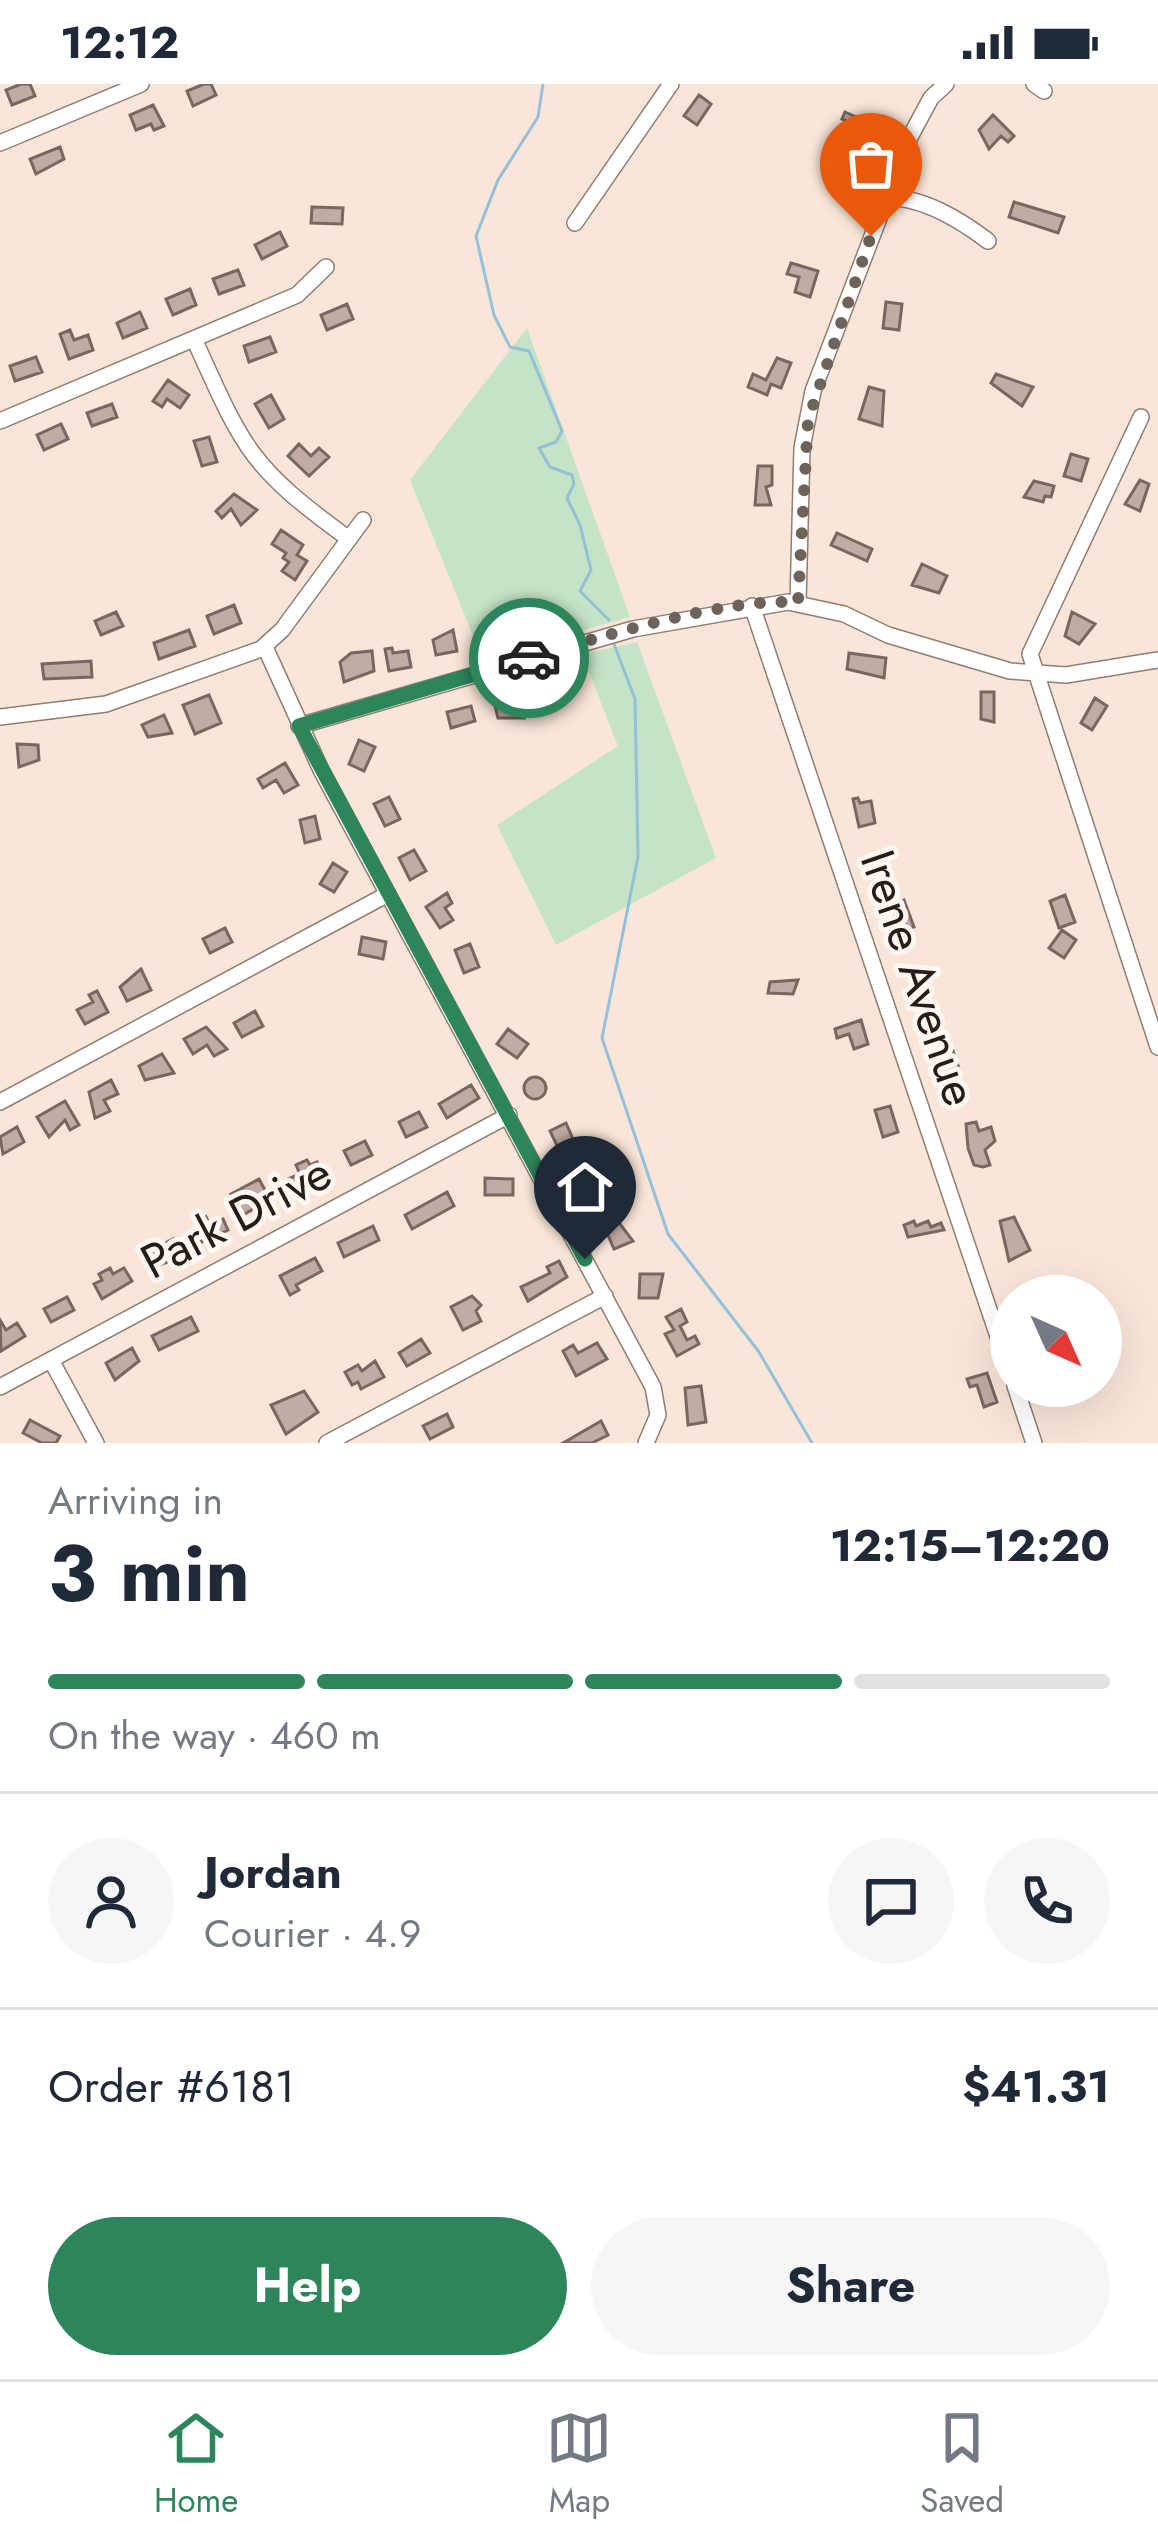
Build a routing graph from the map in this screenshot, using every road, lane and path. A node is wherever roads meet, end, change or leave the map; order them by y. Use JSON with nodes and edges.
{"nodes":[{"id":1,"x":141,"y":84,"type":"edge"},
{"id":2,"x":671,"y":84,"type":"edge"},
{"id":3,"x":946,"y":84,"type":"edge"},
{"id":4,"x":0,"y":143,"type":"edge"},
{"id":5,"x":885,"y":196,"type":"junction"},
{"id":6,"x":574,"y":223,"type":"dead end"},
{"id":7,"x":988,"y":241,"type":"dead end"},
{"id":8,"x":326,"y":267,"type":"dead end"},
{"id":9,"x":195,"y":340,"type":"junction"},
{"id":10,"x":1141,"y":417,"type":"dead end"},
{"id":11,"x":0,"y":421,"type":"edge"},
{"id":12,"x":362,"y":520,"type":"dead end"},
{"id":13,"x":349,"y":539,"type":"junction"},
{"id":14,"x":798,"y":603,"type":"junction"},
{"id":15,"x":752,"y":606,"type":"junction"},
{"id":16,"x":265,"y":646,"type":"junction"},
{"id":17,"x":1158,"y":660,"type":"edge"},
{"id":18,"x":1033,"y":671,"type":"junction"},
{"id":19,"x":0,"y":717,"type":"edge"},
{"id":20,"x":299,"y":726,"type":"junction"},
{"id":21,"x":388,"y":894,"type":"junction"},
{"id":22,"x":1158,"y":1046,"type":"edge"},
{"id":23,"x":0,"y":1102,"type":"edge"},
{"id":24,"x":508,"y":1115,"type":"junction"},
{"id":25,"x":605,"y":1295,"type":"junction"},
{"id":26,"x":990,"y":1314,"type":"edge"},
{"id":27,"x":51,"y":1360,"type":"junction"},
{"id":28,"x":0,"y":1388,"type":"edge"},
{"id":29,"x":1022,"y":1407,"type":"edge"},
{"id":30,"x":96,"y":1443,"type":"edge"},
{"id":31,"x":327,"y":1443,"type":"edge"},
{"id":32,"x":646,"y":1443,"type":"edge"},
{"id":33,"x":1034,"y":1443,"type":"edge"}],
"edges":[{"from":1,"to":4,"type":"street"},
{"from":2,"to":6,"type":"street"},
{"from":3,"to":5,"type":"street"},
{"from":5,"to":7,"type":"street"},
{"from":5,"to":14,"type":"street"},
{"from":8,"to":9,"type":"street"},
{"from":9,"to":11,"type":"street"},
{"from":9,"to":13,"type":"street"},
{"from":10,"to":18,"type":"street"},
{"from":12,"to":13,"type":"street"},
{"from":13,"to":16,"type":"street"},
{"from":14,"to":15,"type":"street"},
{"from":14,"to":18,"type":"street"},
{"from":15,"to":20,"type":"street"},
{"from":15,"to":26,"type":"street","name":"Irene Avenue"},
{"from":16,"to":19,"type":"street"},
{"from":16,"to":20,"type":"street"},
{"from":17,"to":18,"type":"street"},
{"from":18,"to":22,"type":"street"},
{"from":20,"to":21,"type":"street"},
{"from":21,"to":23,"type":"street"},
{"from":21,"to":24,"type":"street"},
{"from":24,"to":25,"type":"street"},
{"from":24,"to":27,"type":"street","name":"Park Drive"},
{"from":25,"to":31,"type":"street"},
{"from":25,"to":32,"type":"street"},
{"from":27,"to":28,"type":"street","name":"Park Drive"},
{"from":27,"to":30,"type":"street"},
{"from":29,"to":33,"type":"street"}]}
